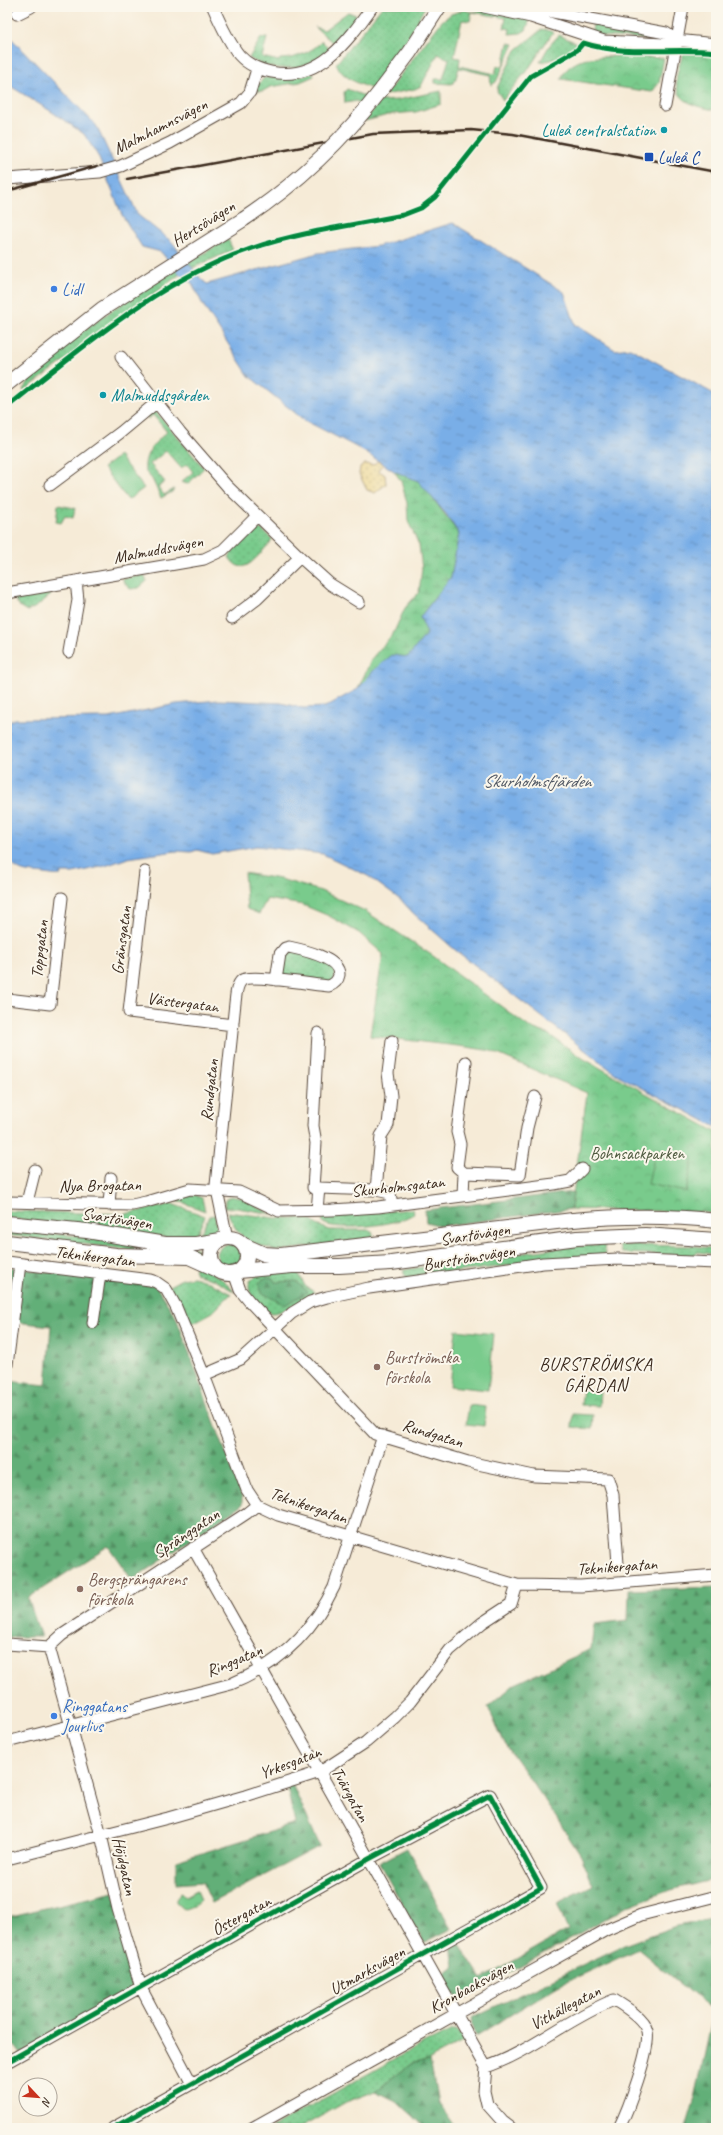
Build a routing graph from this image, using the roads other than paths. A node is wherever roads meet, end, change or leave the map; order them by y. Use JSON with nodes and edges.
{"nodes":[{"id":1,"x":31,"y":7,"type":"edge"},
{"id":2,"x":213,"y":7,"type":"edge"},
{"id":3,"x":372,"y":7,"type":"edge"},
{"id":4,"x":428,"y":7,"type":"edge"},
{"id":5,"x":439,"y":7,"type":"edge"},
{"id":6,"x":484,"y":7,"type":"edge"},
{"id":7,"x":526,"y":7,"type":"edge"},
{"id":8,"x":683,"y":7,"type":"edge"},
{"id":9,"x":578,"y":12,"type":"edge"},
{"id":10,"x":17,"y":14,"type":"dead end"},
{"id":11,"x":574,"y":32,"type":"junction"},
{"id":12,"x":676,"y":40,"type":"junction"},
{"id":13,"x":716,"y":44,"type":"edge"},
{"id":14,"x":257,"y":69,"type":"junction"},
{"id":15,"x":395,"y":69,"type":"junction"},
{"id":16,"x":665,"y":106,"type":"dead end"},
{"id":17,"x":7,"y":179,"type":"edge"},
{"id":18,"x":121,"y":358,"type":"dead end"},
{"id":19,"x":7,"y":384,"type":"edge"},
{"id":20,"x":157,"y":402,"type":"junction"},
{"id":21,"x":50,"y":485,"type":"dead end"},
{"id":22,"x":257,"y":516,"type":"junction"},
{"id":23,"x":300,"y":557,"type":"junction"},
{"id":24,"x":76,"y":581,"type":"junction"},
{"id":25,"x":7,"y":593,"type":"edge"},
{"id":26,"x":360,"y":602,"type":"dead end"},
{"id":27,"x":232,"y":618,"type":"dead end"},
{"id":28,"x":69,"y":652,"type":"dead end"},
{"id":29,"x":145,"y":872,"type":"dead end"},
{"id":30,"x":62,"y":898,"type":"dead end"},
{"id":31,"x":276,"y":980,"type":"junction"},
{"id":32,"x":7,"y":999,"type":"edge"},
{"id":33,"x":129,"y":1012,"type":"joint"},
{"id":34,"x":233,"y":1025,"type":"junction"},
{"id":35,"x":318,"y":1033,"type":"dead end"},
{"id":36,"x":392,"y":1041,"type":"dead end"},
{"id":37,"x":466,"y":1062,"type":"dead end"},
{"id":38,"x":535,"y":1097,"type":"dead end"},
{"id":39,"x":582,"y":1169,"type":"dead end"},
{"id":40,"x":35,"y":1170,"type":"dead end"},
{"id":41,"x":464,"y":1173,"type":"junction"},
{"id":42,"x":509,"y":1174,"type":"junction"},
{"id":43,"x":111,"y":1178,"type":"dead end"},
{"id":44,"x":319,"y":1188,"type":"junction"},
{"id":45,"x":510,"y":1189,"type":"junction"},
{"id":46,"x":376,"y":1190,"type":"junction"},
{"id":47,"x":216,"y":1191,"type":"junction"},
{"id":48,"x":463,"y":1195,"type":"junction"},
{"id":49,"x":7,"y":1202,"type":"edge"},
{"id":50,"x":27,"y":1202,"type":"junction"},
{"id":51,"x":109,"y":1205,"type":"junction"},
{"id":52,"x":392,"y":1205,"type":"junction"},
{"id":53,"x":318,"y":1210,"type":"junction"},
{"id":54,"x":716,"y":1221,"type":"edge"},
{"id":55,"x":7,"y":1223,"type":"edge"},
{"id":56,"x":224,"y":1239,"type":"junction"},
{"id":57,"x":716,"y":1240,"type":"edge"},
{"id":58,"x":7,"y":1242,"type":"edge"},
{"id":59,"x":244,"y":1244,"type":"junction"},
{"id":60,"x":7,"y":1262,"type":"edge"},
{"id":61,"x":716,"y":1263,"type":"edge"},
{"id":62,"x":20,"y":1264,"type":"junction"},
{"id":63,"x":218,"y":1270,"type":"junction"},
{"id":64,"x":236,"y":1272,"type":"junction"},
{"id":65,"x":100,"y":1274,"type":"junction"},
{"id":66,"x":93,"y":1323,"type":"dead end"},
{"id":67,"x":274,"y":1328,"type":"junction"},
{"id":68,"x":7,"y":1365,"type":"edge"},
{"id":69,"x":204,"y":1375,"type":"junction"},
{"id":70,"x":383,"y":1436,"type":"junction"},
{"id":71,"x":257,"y":1505,"type":"junction"},
{"id":72,"x":351,"y":1537,"type":"junction"},
{"id":73,"x":193,"y":1548,"type":"junction"},
{"id":74,"x":618,"y":1564,"type":"dead end"},
{"id":75,"x":716,"y":1575,"type":"edge"},
{"id":76,"x":517,"y":1585,"type":"junction"},
{"id":77,"x":7,"y":1644,"type":"edge"},
{"id":78,"x":49,"y":1647,"type":"junction"},
{"id":79,"x":261,"y":1670,"type":"junction"},
{"id":80,"x":70,"y":1726,"type":"junction"},
{"id":81,"x":7,"y":1742,"type":"edge"},
{"id":82,"x":320,"y":1772,"type":"junction"},
{"id":83,"x":490,"y":1795,"type":"joint"},
{"id":84,"x":100,"y":1835,"type":"junction"},
{"id":85,"x":7,"y":1859,"type":"edge"},
{"id":86,"x":369,"y":1859,"type":"junction"},
{"id":87,"x":716,"y":1896,"type":"edge"},
{"id":88,"x":423,"y":1955,"type":"junction"},
{"id":89,"x":141,"y":1988,"type":"junction"},
{"id":90,"x":457,"y":2014,"type":"junction"},
{"id":91,"x":7,"y":2062,"type":"edge"},
{"id":92,"x":486,"y":2067,"type":"junction"},
{"id":93,"x":192,"y":2084,"type":"junction"},
{"id":94,"x":113,"y":2128,"type":"edge"},
{"id":95,"x":252,"y":2128,"type":"edge"},
{"id":96,"x":512,"y":2128,"type":"edge"},
{"id":97,"x":620,"y":2128,"type":"edge"}],
"edges":[{"from":1,"to":10,"type":"street"},
{"from":2,"to":14,"type":"street"},
{"from":3,"to":14,"type":"street"},
{"from":4,"to":15,"type":"main road","name":"Hertsövägen"},
{"from":5,"to":15,"type":"main road","name":"Hertsövägen"},
{"from":6,"to":11,"type":"street"},
{"from":7,"to":9,"type":"street"},
{"from":8,"to":12,"type":"street"},
{"from":9,"to":11,"type":"street"},
{"from":9,"to":12,"type":"street"},
{"from":11,"to":12,"type":"street"},
{"from":12,"to":13,"type":"street"},
{"from":12,"to":16,"type":"street"},
{"from":14,"to":17,"type":"street","name":"Malmhamnsvägen"},
{"from":15,"to":19,"type":"main road","name":"Hertsövägen","bridge":true},
{"from":18,"to":20,"type":"street"},
{"from":20,"to":21,"type":"street"},
{"from":20,"to":22,"type":"street"},
{"from":22,"to":23,"type":"street"},
{"from":22,"to":24,"type":"street","name":"Malmuddsvägen"},
{"from":23,"to":26,"type":"street"},
{"from":23,"to":27,"type":"street"},
{"from":24,"to":25,"type":"street","name":"Malmuddsvägen"},
{"from":24,"to":28,"type":"street"},
{"from":29,"to":33,"type":"street","name":"Gränsgatan"},
{"from":30,"to":32,"type":"street","name":"Toppgatan"},
{"from":31,"to":31,"type":"street","name":"Rundgatan"},
{"from":31,"to":34,"type":"street","name":"Rundgatan"},
{"from":33,"to":34,"type":"street","name":"Västergatan"},
{"from":34,"to":47,"type":"street","name":"Rundgatan"},
{"from":35,"to":44,"type":"street"},
{"from":36,"to":46,"type":"street"},
{"from":37,"to":41,"type":"street"},
{"from":38,"to":42,"type":"street"},
{"from":39,"to":45,"type":"street","name":"Skurholmsgatan"},
{"from":40,"to":50,"type":"street"},
{"from":41,"to":42,"type":"street"},
{"from":41,"to":48,"type":"street"},
{"from":42,"to":45,"type":"street"},
{"from":43,"to":51,"type":"street"},
{"from":44,"to":46,"type":"street"},
{"from":44,"to":53,"type":"street"},
{"from":45,"to":48,"type":"street","name":"Skurholmsgatan"},
{"from":46,"to":52,"type":"street"},
{"from":47,"to":51,"type":"street","name":"Nya Brogatan"},
{"from":47,"to":53,"type":"street","name":"Skurholmsgatan"},
{"from":47,"to":56,"type":"street","name":"Rundgatan"},
{"from":48,"to":52,"type":"street","name":"Skurholmsgatan"},
{"from":49,"to":50,"type":"street","name":"Nya Brogatan"},
{"from":50,"to":51,"type":"street","name":"Nya Brogatan"},
{"from":52,"to":53,"type":"street","name":"Skurholmsgatan"},
{"from":54,"to":59,"type":"main road","name":"Svartövägen"},
{"from":55,"to":56,"type":"main road","name":"Svartövägen"},
{"from":56,"to":59,"type":"main road"},
{"from":56,"to":63,"type":"main road"},
{"from":57,"to":64,"type":"main road","name":"Svartövägen"},
{"from":58,"to":63,"type":"main road","name":"Svartövägen"},
{"from":59,"to":64,"type":"main road"},
{"from":60,"to":62,"type":"street","name":"Teknikergatan"},
{"from":61,"to":67,"type":"street","name":"Burströmsvägen"},
{"from":62,"to":65,"type":"street","name":"Teknikergatan"},
{"from":62,"to":68,"type":"street"},
{"from":63,"to":64,"type":"main road"},
{"from":64,"to":67,"type":"street","name":"Rundgatan"},
{"from":65,"to":66,"type":"street"},
{"from":65,"to":69,"type":"street","name":"Teknikergatan"},
{"from":67,"to":69,"type":"street","name":"Burströmsvägen"},
{"from":67,"to":70,"type":"street","name":"Rundgatan"},
{"from":69,"to":71,"type":"street","name":"Teknikergatan"},
{"from":70,"to":72,"type":"street","name":"Ringgatan"},
{"from":70,"to":74,"type":"street","name":"Rundgatan"},
{"from":71,"to":72,"type":"street","name":"Teknikergatan"},
{"from":71,"to":73,"type":"street","name":"Spränggatan"},
{"from":72,"to":76,"type":"street","name":"Teknikergatan"},
{"from":72,"to":79,"type":"street","name":"Ringgatan"},
{"from":73,"to":78,"type":"street","name":"Spränggatan"},
{"from":73,"to":79,"type":"street","name":"Tvärgatan"},
{"from":75,"to":76,"type":"street","name":"Teknikergatan"},
{"from":76,"to":82,"type":"street","name":"Yrkesgatan"},
{"from":77,"to":78,"type":"street"},
{"from":78,"to":80,"type":"street","name":"Höjdgatan"},
{"from":79,"to":80,"type":"street","name":"Ringgatan"},
{"from":79,"to":82,"type":"street","name":"Tvärgatan"},
{"from":80,"to":81,"type":"street","name":"Ringgatan"},
{"from":80,"to":84,"type":"street","name":"Höjdgatan"},
{"from":82,"to":84,"type":"street","name":"Yrkesgatan"},
{"from":82,"to":86,"type":"street","name":"Tvärgatan"},
{"from":83,"to":86,"type":"street","name":"Östergatan"},
{"from":83,"to":88,"type":"street","name":"Utmarksvägen"},
{"from":84,"to":85,"type":"street","name":"Yrkesgatan"},
{"from":84,"to":89,"type":"street","name":"Höjdgatan"},
{"from":86,"to":88,"type":"street","name":"Tvärgatan"},
{"from":86,"to":89,"type":"street","name":"Östergatan"},
{"from":87,"to":90,"type":"street","name":"Kronbacksvägen"},
{"from":88,"to":90,"type":"street","name":"Tvärgatan"},
{"from":88,"to":93,"type":"street","name":"Utmarksvägen"},
{"from":89,"to":91,"type":"street","name":"Östergatan"},
{"from":89,"to":93,"type":"street","name":"Höjdgatan"},
{"from":90,"to":92,"type":"street"},
{"from":90,"to":95,"type":"street","name":"Kronbacksvägen"},
{"from":92,"to":96,"type":"street"},
{"from":92,"to":97,"type":"street","name":"Vithällegatan"},
{"from":93,"to":94,"type":"street","name":"Utmarksvägen"}]}
